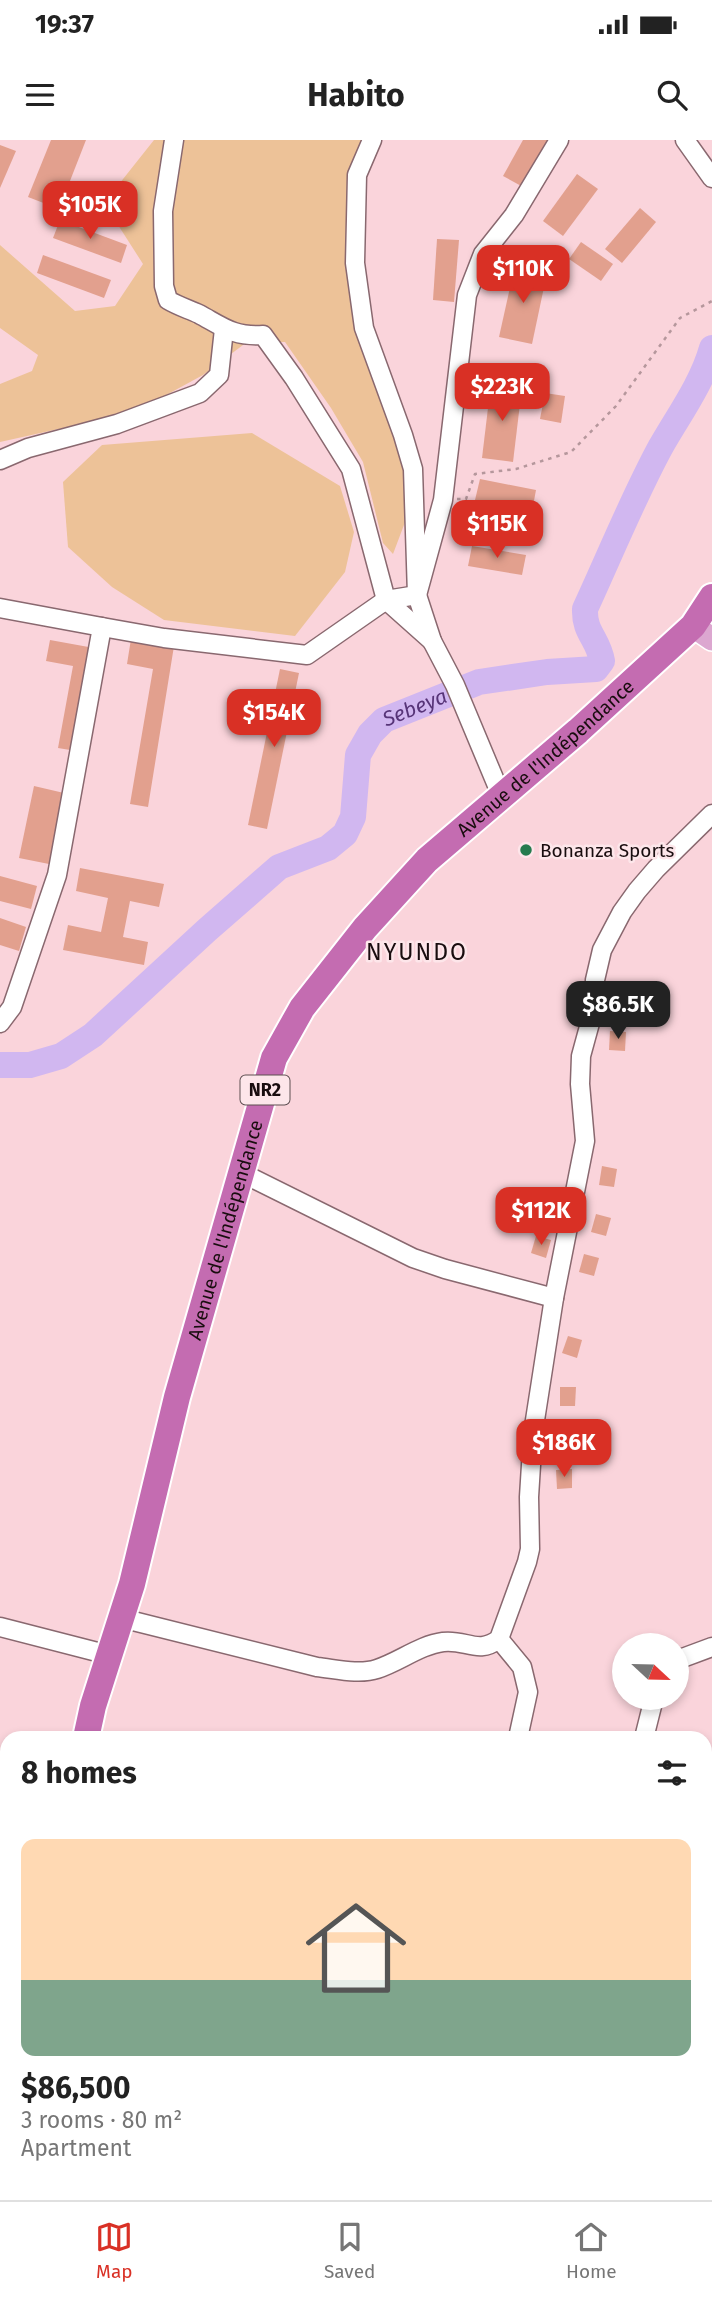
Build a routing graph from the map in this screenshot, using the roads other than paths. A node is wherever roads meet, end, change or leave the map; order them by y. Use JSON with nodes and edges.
{"nodes":[{"id":1,"x":174,"y":140,"type":"edge"},
{"id":2,"x":372,"y":140,"type":"edge"},
{"id":3,"x":559,"y":140,"type":"edge"},
{"id":4,"x":685,"y":140,"type":"edge"},
{"id":5,"x":712,"y":178,"type":"edge"},
{"id":6,"x":225,"y":329,"type":"junction"},
{"id":7,"x":0,"y":460,"type":"edge"},
{"id":8,"x":417,"y":595,"type":"junction"},
{"id":9,"x":712,"y":597,"type":"edge"},
{"id":10,"x":386,"y":600,"type":"junction"},
{"id":11,"x":0,"y":608,"type":"edge"},
{"id":12,"x":102,"y":627,"type":"junction"},
{"id":13,"x":702,"y":633,"type":"edge"},
{"id":14,"x":432,"y":641,"type":"junction"},
{"id":15,"x":500,"y":795,"type":"junction"},
{"id":16,"x":712,"y":814,"type":"edge"},
{"id":17,"x":0,"y":1023,"type":"edge"},
{"id":18,"x":242,"y":1173,"type":"junction"},
{"id":19,"x":554,"y":1298,"type":"junction"},
{"id":20,"x":121,"y":1618,"type":"junction"},
{"id":21,"x":0,"y":1627,"type":"edge"},
{"id":22,"x":499,"y":1639,"type":"junction"},
{"id":23,"x":712,"y":1647,"type":"edge"},
{"id":24,"x":109,"y":1655,"type":"junction"},
{"id":25,"x":690,"y":1655,"type":"edge"},
{"id":26,"x":651,"y":1710,"type":"edge"},
{"id":27,"x":88,"y":1731,"type":"edge"},
{"id":28,"x":520,"y":1731,"type":"edge"},
{"id":29,"x":646,"y":1731,"type":"edge"}],
"edges":[{"from":1,"to":6,"type":"street"},
{"from":2,"to":8,"type":"street"},
{"from":3,"to":8,"type":"street"},
{"from":4,"to":5,"type":"street"},
{"from":6,"to":7,"type":"street"},
{"from":6,"to":10,"type":"street"},
{"from":8,"to":10,"type":"street"},
{"from":8,"to":14,"type":"street"},
{"from":9,"to":13,"type":"highway","name":"Avenue de l'Indépendance","number":"NR2"},
{"from":10,"to":12,"type":"street"},
{"from":10,"to":14,"type":"street"},
{"from":11,"to":12,"type":"street"},
{"from":12,"to":17,"type":"street"},
{"from":13,"to":15,"type":"highway","name":"Avenue de l'Indépendance","number":"NR2"},
{"from":14,"to":15,"type":"street"},
{"from":15,"to":18,"type":"highway","name":"Avenue de l'Indépendance","number":"NR2"},
{"from":16,"to":19,"type":"street"},
{"from":18,"to":19,"type":"street"},
{"from":18,"to":20,"type":"highway","name":"Avenue de l'Indépendance","number":"NR2"},
{"from":19,"to":22,"type":"street"},
{"from":20,"to":22,"type":"street"},
{"from":20,"to":24,"type":"highway","name":"Avenue de l'Indépendance","number":"NR2"},
{"from":21,"to":24,"type":"street"},
{"from":22,"to":28,"type":"street"},
{"from":23,"to":25,"type":"street"},
{"from":24,"to":27,"type":"highway","name":"Avenue de l'Indépendance","number":"NR2"},
{"from":26,"to":29,"type":"street"}]}
